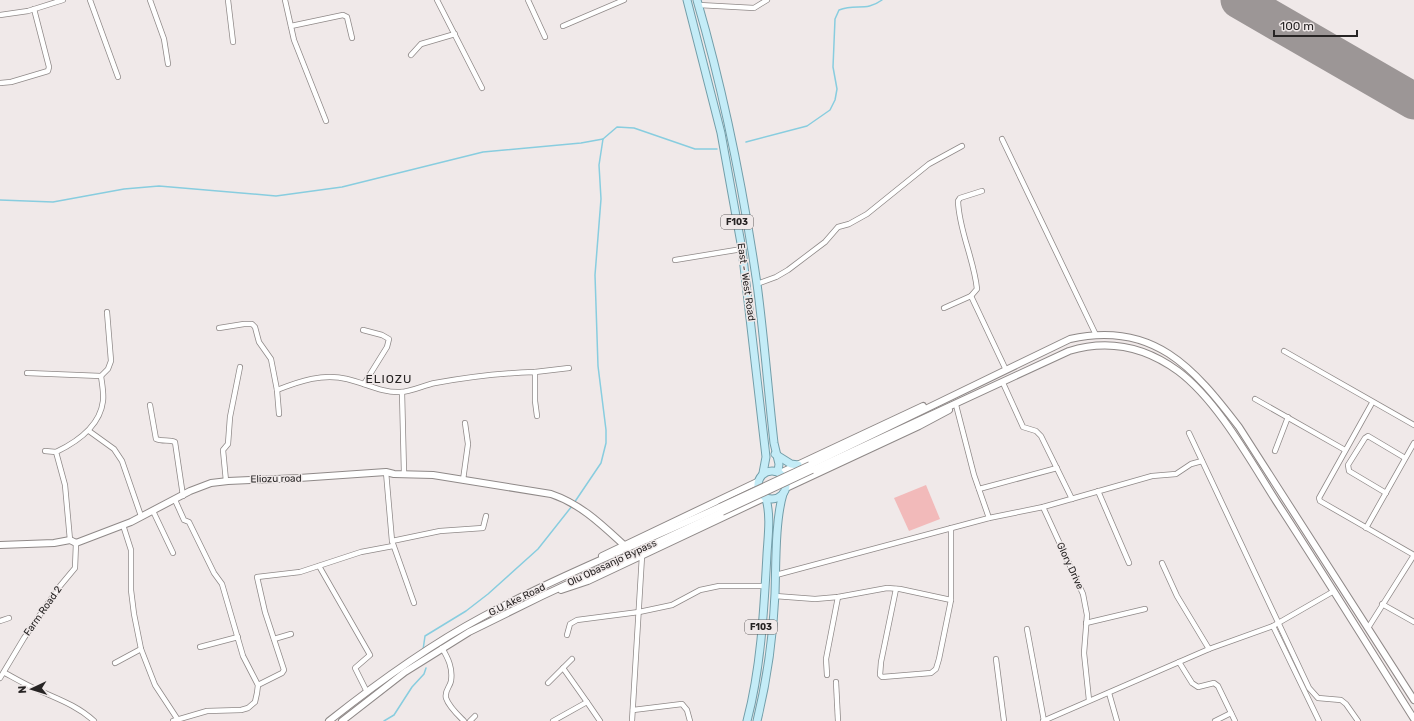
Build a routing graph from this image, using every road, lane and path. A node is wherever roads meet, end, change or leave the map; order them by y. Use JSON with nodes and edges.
{"nodes":[{"id":1,"x":63,"y":0,"type":"edge"},
{"id":2,"x":90,"y":0,"type":"edge"},
{"id":3,"x":150,"y":0,"type":"edge"},
{"id":4,"x":228,"y":0,"type":"edge"},
{"id":5,"x":285,"y":0,"type":"edge"},
{"id":6,"x":437,"y":0,"type":"edge"},
{"id":7,"x":528,"y":0,"type":"edge"},
{"id":8,"x":624,"y":0,"type":"edge"},
{"id":9,"x":687,"y":0,"type":"edge"},
{"id":10,"x":767,"y":0,"type":"edge"},
{"id":11,"x":698,"y":2,"type":"edge"},
{"id":12,"x":34,"y":9,"type":"junction"},
{"id":13,"x":0,"y":15,"type":"edge"},
{"id":14,"x":291,"y":26,"type":"junction"},
{"id":15,"x":564,"y":26,"type":"dead end"},
{"id":16,"x":455,"y":34,"type":"junction"},
{"id":17,"x":545,"y":37,"type":"dead end"},
{"id":18,"x":352,"y":38,"type":"dead end"},
{"id":19,"x":233,"y":42,"type":"dead end"},
{"id":20,"x":411,"y":55,"type":"dead end"},
{"id":21,"x":168,"y":64,"type":"dead end"},
{"id":22,"x":118,"y":77,"type":"dead end"},
{"id":23,"x":0,"y":82,"type":"edge"},
{"id":24,"x":482,"y":88,"type":"dead end"},
{"id":25,"x":326,"y":121,"type":"dead end"},
{"id":26,"x":1002,"y":139,"type":"dead end"},
{"id":27,"x":962,"y":146,"type":"dead end"},
{"id":28,"x":982,"y":191,"type":"dead end"},
{"id":29,"x":742,"y":249,"type":"junction"},
{"id":30,"x":675,"y":260,"type":"dead end"},
{"id":31,"x":757,"y":284,"type":"junction"},
{"id":32,"x":971,"y":296,"type":"junction"},
{"id":33,"x":944,"y":308,"type":"dead end"},
{"id":34,"x":107,"y":312,"type":"dead end"},
{"id":35,"x":219,"y":328,"type":"dead end"},
{"id":36,"x":363,"y":330,"type":"dead end"},
{"id":37,"x":1096,"y":335,"type":"junction"},
{"id":38,"x":1284,"y":351,"type":"dead end"},
{"id":39,"x":240,"y":367,"type":"dead end"},
{"id":40,"x":569,"y":368,"type":"dead end"},
{"id":41,"x":1006,"y":370,"type":"junction"},
{"id":42,"x":535,"y":372,"type":"junction"},
{"id":43,"x":27,"y":373,"type":"dead end"},
{"id":44,"x":101,"y":376,"type":"junction"},
{"id":45,"x":1003,"y":383,"type":"junction"},
{"id":46,"x":364,"y":384,"type":"junction"},
{"id":47,"x":277,"y":390,"type":"junction"},
{"id":48,"x":963,"y":391,"type":"junction"},
{"id":49,"x":402,"y":392,"type":"junction"},
{"id":50,"x":966,"y":399,"type":"junction"},
{"id":51,"x":1255,"y":399,"type":"dead end"},
{"id":52,"x":1372,"y":403,"type":"junction"},
{"id":53,"x":150,"y":405,"type":"dead end"},
{"id":54,"x":956,"y":405,"type":"junction"},
{"id":55,"x":279,"y":414,"type":"dead end"},
{"id":56,"x":537,"y":416,"type":"dead end"},
{"id":57,"x":1288,"y":417,"type":"junction"},
{"id":58,"x":465,"y":423,"type":"dead end"},
{"id":59,"x":1414,"y":425,"type":"edge"},
{"id":60,"x":90,"y":431,"type":"junction"},
{"id":61,"x":1189,"y":433,"type":"dead end"},
{"id":62,"x":1414,"y":443,"type":"edge"},
{"id":63,"x":1345,"y":450,"type":"junction"},
{"id":64,"x":45,"y":451,"type":"dead end"},
{"id":65,"x":1275,"y":451,"type":"dead end"},
{"id":66,"x":56,"y":452,"type":"junction"},
{"id":67,"x":775,"y":454,"type":"junction"},
{"id":68,"x":1406,"y":458,"type":"junction"},
{"id":69,"x":1202,"y":461,"type":"junction"},
{"id":70,"x":798,"y":465,"type":"junction"},
{"id":71,"x":811,"y":467,"type":"junction"},
{"id":72,"x":1057,"y":468,"type":"junction"},
{"id":73,"x":386,"y":472,"type":"junction"},
{"id":74,"x":404,"y":473,"type":"junction"},
{"id":75,"x":763,"y":473,"type":"junction"},
{"id":76,"x":779,"y":473,"type":"junction"},
{"id":77,"x":463,"y":480,"type":"junction"},
{"id":78,"x":226,"y":481,"type":"junction"},
{"id":79,"x":758,"y":482,"type":"junction"},
{"id":80,"x":979,"y":489,"type":"junction"},
{"id":81,"x":784,"y":491,"type":"junction"},
{"id":82,"x":1098,"y":491,"type":"junction"},
{"id":83,"x":1386,"y":493,"type":"junction"},
{"id":84,"x":183,"y":496,"type":"junction"},
{"id":85,"x":765,"y":499,"type":"junction"},
{"id":86,"x":1072,"y":499,"type":"junction"},
{"id":87,"x":174,"y":500,"type":"junction"},
{"id":88,"x":1043,"y":507,"type":"junction"},
{"id":89,"x":153,"y":510,"type":"junction"},
{"id":90,"x":721,"y":510,"type":"junction"},
{"id":91,"x":141,"y":516,"type":"junction"},
{"id":92,"x":486,"y":516,"type":"dead end"},
{"id":93,"x":989,"y":518,"type":"junction"},
{"id":94,"x":123,"y":525,"type":"junction"},
{"id":95,"x":952,"y":528,"type":"junction"},
{"id":96,"x":1366,"y":528,"type":"junction"},
{"id":97,"x":392,"y":540,"type":"junction"},
{"id":98,"x":73,"y":541,"type":"junction"},
{"id":99,"x":0,"y":545,"type":"edge"},
{"id":100,"x":393,"y":546,"type":"junction"},
{"id":101,"x":625,"y":546,"type":"junction"},
{"id":102,"x":173,"y":553,"type":"dead end"},
{"id":103,"x":642,"y":556,"type":"junction"},
{"id":104,"x":1130,"y":563,"type":"dead end"},
{"id":105,"x":1162,"y":563,"type":"dead end"},
{"id":106,"x":319,"y":566,"type":"junction"},
{"id":107,"x":776,"y":575,"type":"junction"},
{"id":108,"x":765,"y":586,"type":"junction"},
{"id":109,"x":540,"y":589,"type":"junction"},
{"id":110,"x":896,"y":589,"type":"junction"},
{"id":111,"x":1334,"y":591,"type":"junction"},
{"id":112,"x":542,"y":596,"type":"junction"},
{"id":113,"x":775,"y":596,"type":"junction"},
{"id":114,"x":838,"y":597,"type":"junction"},
{"id":115,"x":951,"y":600,"type":"junction"},
{"id":116,"x":414,"y":603,"type":"dead end"},
{"id":117,"x":1382,"y":604,"type":"junction"},
{"id":118,"x":1145,"y":609,"type":"dead end"},
{"id":119,"x":639,"y":612,"type":"junction"},
{"id":120,"x":9,"y":618,"type":"dead end"},
{"id":121,"x":0,"y":621,"type":"edge"},
{"id":122,"x":1414,"y":622,"type":"edge"},
{"id":123,"x":1086,"y":623,"type":"junction"},
{"id":124,"x":1280,"y":623,"type":"junction"},
{"id":125,"x":1273,"y":626,"type":"junction"},
{"id":126,"x":1368,"y":628,"type":"junction"},
{"id":127,"x":1027,"y":629,"type":"dead end"},
{"id":128,"x":291,"y":634,"type":"dead end"},
{"id":129,"x":567,"y":635,"type":"dead end"},
{"id":130,"x":238,"y":636,"type":"junction"},
{"id":131,"x":274,"y":640,"type":"junction"},
{"id":132,"x":200,"y":647,"type":"dead end"},
{"id":133,"x":141,"y":648,"type":"junction"},
{"id":134,"x":442,"y":648,"type":"junction"},
{"id":135,"x":1210,"y":649,"type":"junction"},
{"id":136,"x":572,"y":659,"type":"dead end"},
{"id":137,"x":996,"y":659,"type":"dead end"},
{"id":138,"x":1179,"y":662,"type":"junction"},
{"id":139,"x":115,"y":663,"type":"dead end"},
{"id":140,"x":563,"y":668,"type":"junction"},
{"id":141,"x":5,"y":673,"type":"junction"},
{"id":142,"x":827,"y":674,"type":"dead end"},
{"id":143,"x":0,"y":678,"type":"edge"},
{"id":144,"x":836,"y":682,"type":"dead end"},
{"id":145,"x":548,"y":683,"type":"dead end"},
{"id":146,"x":258,"y":685,"type":"junction"},
{"id":147,"x":367,"y":692,"type":"junction"},
{"id":148,"x":1109,"y":692,"type":"junction"},
{"id":149,"x":1089,"y":700,"type":"junction"},
{"id":150,"x":1414,"y":700,"type":"edge"},
{"id":151,"x":586,"y":702,"type":"junction"},
{"id":152,"x":633,"y":710,"type":"junction"},
{"id":153,"x":1231,"y":713,"type":"junction"},
{"id":154,"x":476,"y":716,"type":"dead end"},
{"id":155,"x":1414,"y":718,"type":"edge"},
{"id":156,"x":175,"y":720,"type":"edge"},
{"id":157,"x":94,"y":721,"type":"edge"},
{"id":158,"x":329,"y":721,"type":"edge"},
{"id":159,"x":342,"y":721,"type":"edge"},
{"id":160,"x":464,"y":721,"type":"edge"},
{"id":161,"x":470,"y":721,"type":"edge"},
{"id":162,"x":553,"y":721,"type":"edge"},
{"id":163,"x":600,"y":721,"type":"edge"},
{"id":164,"x":632,"y":721,"type":"edge"},
{"id":165,"x":690,"y":721,"type":"edge"},
{"id":166,"x":747,"y":721,"type":"edge"},
{"id":167,"x":757,"y":721,"type":"edge"},
{"id":168,"x":838,"y":721,"type":"edge"},
{"id":169,"x":1004,"y":721,"type":"edge"},
{"id":170,"x":1044,"y":721,"type":"edge"},
{"id":171,"x":1117,"y":721,"type":"edge"},
{"id":172,"x":1215,"y":721,"type":"edge"},
{"id":173,"x":1235,"y":721,"type":"edge"},
{"id":174,"x":1319,"y":721,"type":"edge"},
{"id":175,"x":1358,"y":721,"type":"edge"}],
"edges":[{"from":1,"to":12,"type":"street"},
{"from":2,"to":22,"type":"street"},
{"from":3,"to":21,"type":"street"},
{"from":4,"to":19,"type":"street"},
{"from":5,"to":14,"type":"street"},
{"from":6,"to":16,"type":"street"},
{"from":7,"to":17,"type":"street"},
{"from":8,"to":15,"type":"street"},
{"from":9,"to":29,"type":"main road","name":"East - West Road","number":"F103"},
{"from":10,"to":11,"type":"street"},
{"from":11,"to":31,"type":"main road","name":"East - West Road","number":"F103"},
{"from":12,"to":13,"type":"street"},
{"from":12,"to":23,"type":"street"},
{"from":14,"to":18,"type":"street"},
{"from":14,"to":25,"type":"street"},
{"from":16,"to":20,"type":"street"},
{"from":16,"to":24,"type":"street"},
{"from":26,"to":37,"type":"street"},
{"from":27,"to":31,"type":"street"},
{"from":28,"to":32,"type":"street"},
{"from":29,"to":30,"type":"street"},
{"from":29,"to":75,"type":"main road","name":"East - West Road","number":"F103"},
{"from":31,"to":67,"type":"main road","name":"East - West Road","number":"F103"},
{"from":32,"to":33,"type":"street"},
{"from":32,"to":41,"type":"street"},
{"from":34,"to":44,"type":"street"},
{"from":35,"to":47,"type":"street"},
{"from":36,"to":46,"type":"street"},
{"from":37,"to":41,"type":"main road"},
{"from":37,"to":126,"type":"main road"},
{"from":38,"to":52,"type":"street"},
{"from":39,"to":78,"type":"street"},
{"from":40,"to":42,"type":"street"},
{"from":41,"to":48,"type":"main road"},
{"from":42,"to":49,"type":"street"},
{"from":42,"to":56,"type":"street"},
{"from":43,"to":44,"type":"street"},
{"from":44,"to":60,"type":"street"},
{"from":45,"to":50,"type":"main road"},
{"from":45,"to":72,"type":"street"},
{"from":45,"to":111,"type":"main road"},
{"from":46,"to":47,"type":"street"},
{"from":46,"to":49,"type":"street"},
{"from":47,"to":55,"type":"street"},
{"from":48,"to":70,"type":"main road"},
{"from":48,"to":71,"type":"main road"},
{"from":49,"to":74,"type":"street"},
{"from":50,"to":54,"type":"main road"},
{"from":50,"to":71,"type":"main road"},
{"from":51,"to":57,"type":"street"},
{"from":52,"to":59,"type":"street"},
{"from":52,"to":63,"type":"street"},
{"from":53,"to":84,"type":"street"},
{"from":54,"to":80,"type":"street"},
{"from":54,"to":81,"type":"main road"},
{"from":57,"to":63,"type":"street"},
{"from":57,"to":65,"type":"street"},
{"from":58,"to":77,"type":"street"},
{"from":60,"to":66,"type":"street"},
{"from":60,"to":91,"type":"street"},
{"from":61,"to":69,"type":"street"},
{"from":62,"to":68,"type":"street"},
{"from":63,"to":96,"type":"street"},
{"from":64,"to":66,"type":"street"},
{"from":66,"to":98,"type":"street","name":"Farm Road 2"},
{"from":67,"to":70,"type":"main road"},
{"from":67,"to":76,"type":"main road","name":"East - West Road","number":"F103"},
{"from":68,"to":83,"type":"street"},
{"from":68,"to":83,"type":"street"},
{"from":69,"to":82,"type":"street"},
{"from":69,"to":124,"type":"street"},
{"from":70,"to":76,"type":"main road"},
{"from":71,"to":90,"type":"main road","bridge":true},
{"from":72,"to":80,"type":"street"},
{"from":72,"to":86,"type":"street"},
{"from":73,"to":74,"type":"main road","name":"Eliozu road"},
{"from":73,"to":78,"type":"main road","name":"Eliozu road"},
{"from":73,"to":97,"type":"street"},
{"from":74,"to":77,"type":"main road","name":"Eliozu road"},
{"from":75,"to":76,"type":"main road"},
{"from":75,"to":79,"type":"main road","number":"F103"},
{"from":76,"to":81,"type":"main road","number":"F103"},
{"from":77,"to":101,"type":"main road","name":"Eliozu road"},
{"from":78,"to":84,"type":"main road","name":"Eliozu road"},
{"from":79,"to":85,"type":"main road","number":"F103"},
{"from":79,"to":101,"type":"main road"},
{"from":80,"to":93,"type":"street"},
{"from":81,"to":85,"type":"main road"},
{"from":81,"to":107,"type":"main road","number":"F103"},
{"from":82,"to":86,"type":"street"},
{"from":82,"to":104,"type":"street"},
{"from":83,"to":96,"type":"street"},
{"from":84,"to":87,"type":"main road","name":"Eliozu road"},
{"from":85,"to":103,"type":"main road"},
{"from":85,"to":108,"type":"main road","number":"F103"},
{"from":86,"to":88,"type":"street"},
{"from":87,"to":89,"type":"main road","name":"Eliozu road"},
{"from":87,"to":130,"type":"street"},
{"from":88,"to":93,"type":"street"},
{"from":88,"to":123,"type":"street","name":"Glory Drive"},
{"from":89,"to":91,"type":"main road","name":"Eliozu road"},
{"from":89,"to":102,"type":"street"},
{"from":90,"to":109,"type":"main road","name":"G.U Ake Road"},
{"from":90,"to":112,"type":"main road","name":"Olu Obasanjo Bypass"},
{"from":91,"to":94,"type":"main road","name":"Eliozu road"},
{"from":92,"to":97,"type":"street"},
{"from":93,"to":95,"type":"street"},
{"from":94,"to":98,"type":"main road","name":"Eliozu road"},
{"from":94,"to":133,"type":"street"},
{"from":95,"to":107,"type":"street"},
{"from":95,"to":115,"type":"street"},
{"from":96,"to":117,"type":"street"},
{"from":97,"to":100,"type":"street"},
{"from":98,"to":99,"type":"main road","name":"Eliozu road"},
{"from":98,"to":141,"type":"street","name":"Farm Road 2"},
{"from":100,"to":106,"type":"street"},
{"from":100,"to":116,"type":"street"},
{"from":101,"to":109,"type":"main road"},
{"from":103,"to":112,"type":"main road"},
{"from":103,"to":119,"type":"street"},
{"from":105,"to":135,"type":"street"},
{"from":106,"to":131,"type":"street"},
{"from":106,"to":147,"type":"street"},
{"from":107,"to":113,"type":"main road","number":"F103"},
{"from":108,"to":119,"type":"street"},
{"from":108,"to":166,"type":"main road","number":"F103"},
{"from":109,"to":147,"type":"main road","name":"G.U Ake Road"},
{"from":110,"to":114,"type":"street"},
{"from":110,"to":115,"type":"street"},
{"from":110,"to":115,"type":"street"},
{"from":111,"to":124,"type":"street"},
{"from":111,"to":155,"type":"main road"},
{"from":112,"to":134,"type":"main road","name":"Olu Obasanjo Bypass"},
{"from":113,"to":114,"type":"street"},
{"from":113,"to":167,"type":"main road","number":"F103"},
{"from":114,"to":142,"type":"street"},
{"from":117,"to":122,"type":"street"},
{"from":117,"to":126,"type":"street"},
{"from":118,"to":123,"type":"street"},
{"from":119,"to":129,"type":"street"},
{"from":119,"to":152,"type":"street"},
{"from":120,"to":121,"type":"street"},
{"from":123,"to":149,"type":"street","name":"Glory Drive"},
{"from":124,"to":125,"type":"street"},
{"from":124,"to":175,"type":"street"},
{"from":125,"to":135,"type":"street"},
{"from":125,"to":174,"type":"street"},
{"from":126,"to":150,"type":"main road"},
{"from":127,"to":170,"type":"street"},
{"from":128,"to":131,"type":"street"},
{"from":130,"to":132,"type":"street"},
{"from":130,"to":146,"type":"street"},
{"from":131,"to":146,"type":"street"},
{"from":133,"to":139,"type":"street"},
{"from":133,"to":156,"type":"street"},
{"from":134,"to":159,"type":"main road","name":"Olu Obasanjo Bypass"},
{"from":134,"to":160,"type":"street"},
{"from":135,"to":138,"type":"street"},
{"from":136,"to":140,"type":"street"},
{"from":137,"to":169,"type":"street"},
{"from":138,"to":148,"type":"street"},
{"from":138,"to":153,"type":"street"},
{"from":140,"to":145,"type":"street"},
{"from":140,"to":151,"type":"street"},
{"from":141,"to":143,"type":"street","name":"Farm Road 2"},
{"from":141,"to":157,"type":"street"},
{"from":144,"to":168,"type":"street"},
{"from":146,"to":156,"type":"street"},
{"from":147,"to":158,"type":"main road","name":"G.U Ake Road"},
{"from":148,"to":149,"type":"street"},
{"from":148,"to":171,"type":"street"},
{"from":149,"to":170,"type":"street"},
{"from":151,"to":162,"type":"street"},
{"from":151,"to":163,"type":"street"},
{"from":152,"to":164,"type":"street"},
{"from":152,"to":165,"type":"street"},
{"from":153,"to":172,"type":"street"},
{"from":153,"to":173,"type":"street"},
{"from":154,"to":161,"type":"street"}]}
